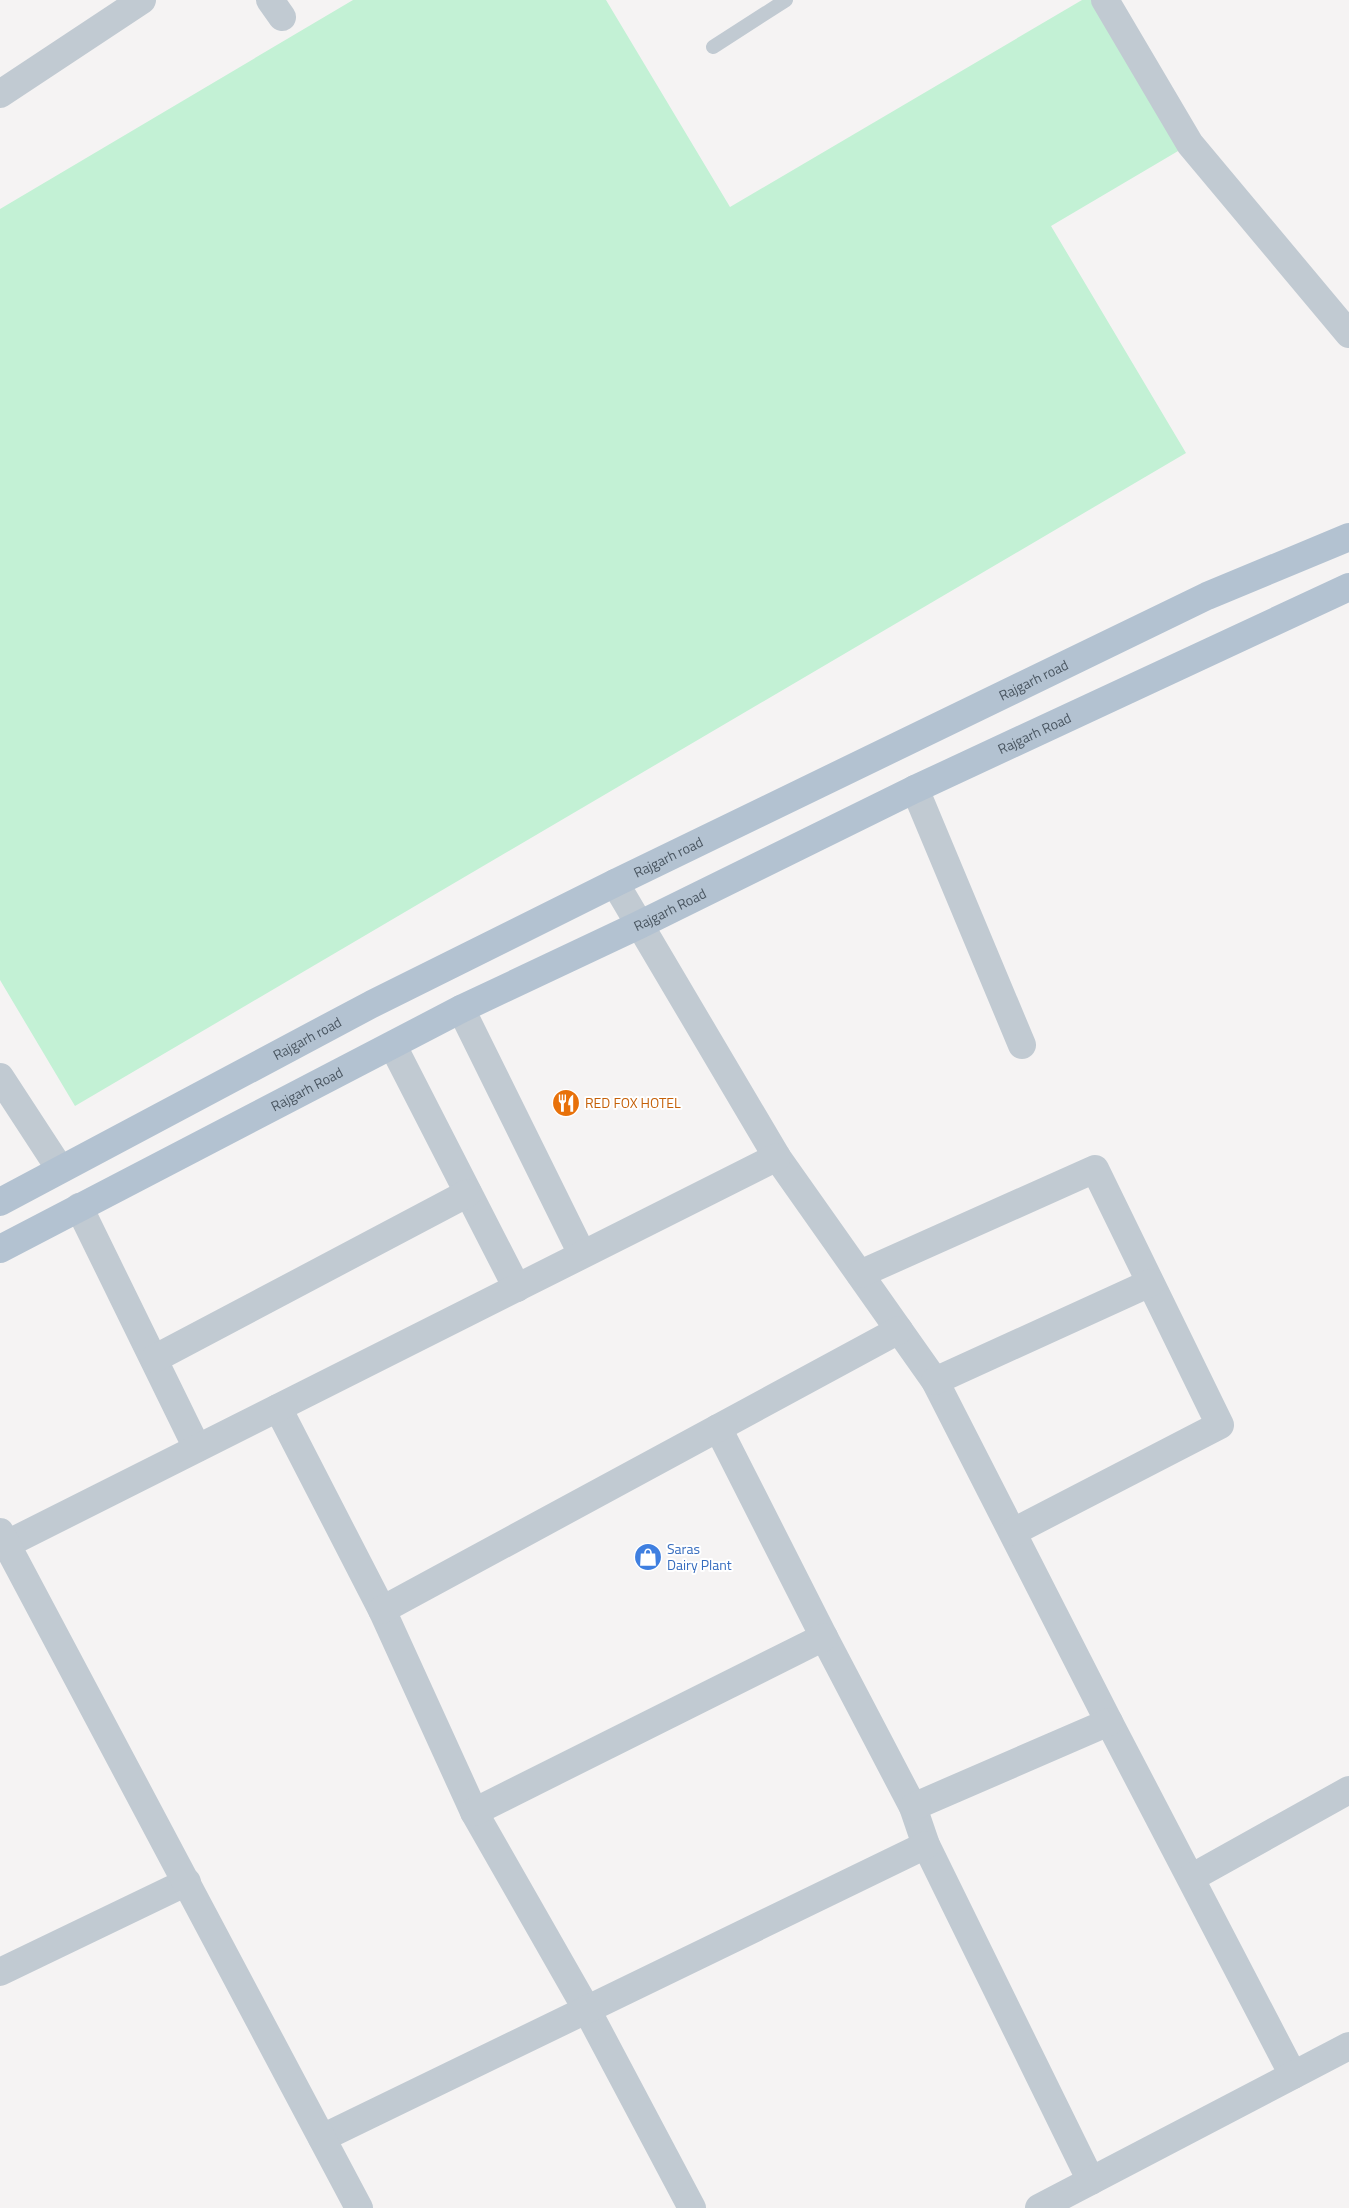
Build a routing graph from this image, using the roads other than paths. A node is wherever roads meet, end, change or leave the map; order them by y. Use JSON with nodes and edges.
{"nodes":[{"id":1,"x":142,"y":0,"type":"edge"},
{"id":2,"x":786,"y":0,"type":"edge"},
{"id":3,"x":1105,"y":0,"type":"edge"},
{"id":4,"x":713,"y":46,"type":"dead end"},
{"id":5,"x":0,"y":94,"type":"edge"},
{"id":6,"x":1349,"y":334,"type":"edge"},
{"id":7,"x":1349,"y":537,"type":"edge"},
{"id":8,"x":1349,"y":587,"type":"edge"},
{"id":9,"x":915,"y":790,"type":"junction"},
{"id":10,"x":615,"y":883,"type":"junction"},
{"id":11,"x":639,"y":925,"type":"junction"},
{"id":12,"x":461,"y":1009,"type":"junction"},
{"id":13,"x":393,"y":1046,"type":"junction"},
{"id":14,"x":1022,"y":1046,"type":"dead end"},
{"id":15,"x":0,"y":1078,"type":"edge"},
{"id":16,"x":777,"y":1156,"type":"junction"},
{"id":17,"x":60,"y":1169,"type":"junction"},
{"id":18,"x":468,"y":1194,"type":"junction"},
{"id":19,"x":0,"y":1202,"type":"edge"},
{"id":20,"x":79,"y":1207,"type":"junction"},
{"id":21,"x":0,"y":1248,"type":"edge"},
{"id":22,"x":582,"y":1254,"type":"junction"},
{"id":23,"x":860,"y":1274,"type":"junction"},
{"id":24,"x":1150,"y":1283,"type":"junction"},
{"id":25,"x":517,"y":1288,"type":"junction"},
{"id":26,"x":899,"y":1330,"type":"junction"},
{"id":27,"x":154,"y":1359,"type":"junction"},
{"id":28,"x":935,"y":1381,"type":"junction"},
{"id":29,"x":278,"y":1408,"type":"junction"},
{"id":30,"x":718,"y":1428,"type":"junction"},
{"id":31,"x":197,"y":1448,"type":"junction"},
{"id":32,"x":1013,"y":1532,"type":"junction"},
{"id":33,"x":4,"y":1538,"type":"edge"},
{"id":34,"x":382,"y":1610,"type":"junction"},
{"id":35,"x":824,"y":1638,"type":"junction"},
{"id":36,"x":1109,"y":1722,"type":"junction"},
{"id":37,"x":1349,"y":1790,"type":"edge"},
{"id":38,"x":913,"y":1807,"type":"junction"},
{"id":39,"x":474,"y":1812,"type":"junction"},
{"id":40,"x":926,"y":1845,"type":"junction"},
{"id":41,"x":1191,"y":1878,"type":"junction"},
{"id":42,"x":187,"y":1882,"type":"junction"},
{"id":43,"x":0,"y":1972,"type":"edge"},
{"id":44,"x":587,"y":2010,"type":"junction"},
{"id":45,"x":1349,"y":2046,"type":"edge"},
{"id":46,"x":1293,"y":2076,"type":"junction"},
{"id":47,"x":322,"y":2138,"type":"junction"},
{"id":48,"x":1091,"y":2180,"type":"junction"},
{"id":49,"x":359,"y":2208,"type":"edge"},
{"id":50,"x":692,"y":2208,"type":"edge"},
{"id":51,"x":1039,"y":2208,"type":"edge"}],
"edges":[{"from":1,"to":5,"type":"street"},
{"from":2,"to":4,"type":"lane"},
{"from":3,"to":6,"type":"street"},
{"from":7,"to":10,"type":"main road","name":"Rajgarh road"},
{"from":8,"to":9,"type":"main road","name":"Rajgarh Road"},
{"from":9,"to":11,"type":"main road","name":"Rajgarh Road"},
{"from":9,"to":14,"type":"street"},
{"from":10,"to":11,"type":"street"},
{"from":10,"to":17,"type":"main road","name":"Rajgarh road"},
{"from":11,"to":12,"type":"main road","name":"Rajgarh Road"},
{"from":11,"to":16,"type":"street"},
{"from":12,"to":13,"type":"main road","name":"Rajgarh Road"},
{"from":12,"to":22,"type":"street"},
{"from":13,"to":18,"type":"street"},
{"from":13,"to":20,"type":"main road","name":"Rajgarh Road"},
{"from":15,"to":17,"type":"street"},
{"from":16,"to":22,"type":"street"},
{"from":16,"to":23,"type":"street"},
{"from":17,"to":19,"type":"main road","name":"Rajgarh road"},
{"from":18,"to":25,"type":"street"},
{"from":18,"to":27,"type":"street"},
{"from":20,"to":21,"type":"main road","name":"Rajgarh Road"},
{"from":20,"to":27,"type":"street"},
{"from":22,"to":25,"type":"street"},
{"from":23,"to":24,"type":"street"},
{"from":23,"to":26,"type":"street"},
{"from":24,"to":28,"type":"street"},
{"from":24,"to":32,"type":"street"},
{"from":25,"to":29,"type":"street"},
{"from":26,"to":28,"type":"street"},
{"from":26,"to":30,"type":"street"},
{"from":27,"to":31,"type":"street"},
{"from":28,"to":32,"type":"street"},
{"from":29,"to":31,"type":"street"},
{"from":29,"to":34,"type":"street"},
{"from":30,"to":34,"type":"street"},
{"from":30,"to":35,"type":"street"},
{"from":31,"to":33,"type":"street"},
{"from":32,"to":36,"type":"street"},
{"from":33,"to":42,"type":"street"},
{"from":34,"to":39,"type":"street"},
{"from":35,"to":38,"type":"street"},
{"from":35,"to":39,"type":"street"},
{"from":36,"to":38,"type":"street"},
{"from":36,"to":41,"type":"street"},
{"from":37,"to":41,"type":"street"},
{"from":38,"to":40,"type":"street"},
{"from":39,"to":44,"type":"street"},
{"from":40,"to":44,"type":"street"},
{"from":40,"to":48,"type":"street"},
{"from":41,"to":46,"type":"street"},
{"from":42,"to":43,"type":"street"},
{"from":42,"to":47,"type":"street"},
{"from":44,"to":47,"type":"street"},
{"from":44,"to":50,"type":"street"},
{"from":45,"to":46,"type":"street"},
{"from":46,"to":48,"type":"street"},
{"from":47,"to":49,"type":"street"},
{"from":48,"to":51,"type":"street"}]}
